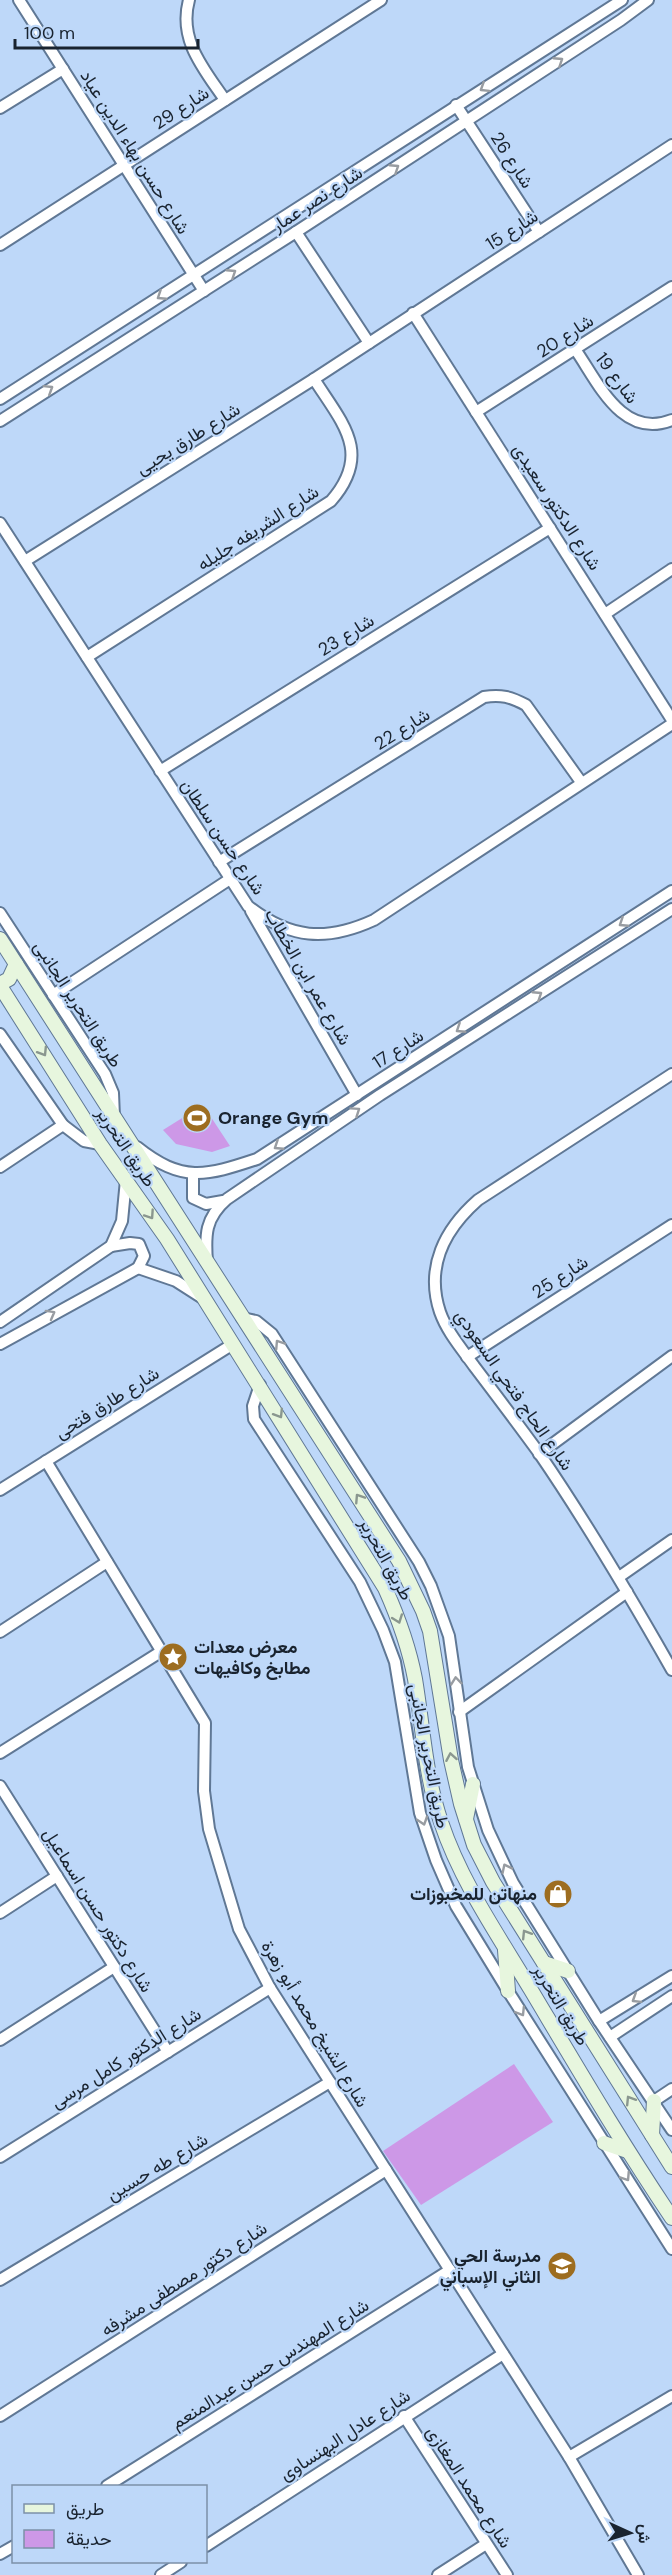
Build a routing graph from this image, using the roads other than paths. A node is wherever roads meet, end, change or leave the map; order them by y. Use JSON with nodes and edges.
{"nodes":[{"id":1,"x":19,"y":0,"type":"edge"},
{"id":2,"x":189,"y":0,"type":"edge"},
{"id":3,"x":381,"y":0,"type":"edge"},
{"id":4,"x":622,"y":0,"type":"edge"},
{"id":5,"x":648,"y":0,"type":"edge"},
{"id":6,"x":610,"y":4,"type":"edge"},
{"id":7,"x":621,"y":20,"type":"junction"},
{"id":8,"x":63,"y":69,"type":"junction"},
{"id":9,"x":225,"y":100,"type":"junction"},
{"id":10,"x":456,"y":105,"type":"junction"},
{"id":11,"x":0,"y":108,"type":"edge"},
{"id":12,"x":467,"y":121,"type":"junction"},
{"id":13,"x":672,"y":145,"type":"edge"},
{"id":14,"x":124,"y":165,"type":"junction"},
{"id":15,"x":296,"y":232,"type":"junction"},
{"id":16,"x":539,"y":232,"type":"junction"},
{"id":17,"x":0,"y":245,"type":"edge"},
{"id":18,"x":194,"y":274,"type":"junction"},
{"id":19,"x":672,"y":287,"type":"edge"},
{"id":20,"x":204,"y":291,"type":"junction"},
{"id":21,"x":413,"y":313,"type":"junction"},
{"id":22,"x":369,"y":343,"type":"junction"},
{"id":23,"x":575,"y":349,"type":"junction"},
{"id":24,"x":314,"y":379,"type":"junction"},
{"id":25,"x":0,"y":399,"type":"edge"},
{"id":26,"x":476,"y":412,"type":"junction"},
{"id":27,"x":672,"y":420,"type":"edge"},
{"id":28,"x":0,"y":421,"type":"edge"},
{"id":29,"x":0,"y":523,"type":"edge"},
{"id":30,"x":550,"y":528,"type":"junction"},
{"id":31,"x":25,"y":561,"type":"junction"},
{"id":32,"x":672,"y":568,"type":"edge"},
{"id":33,"x":605,"y":614,"type":"junction"},
{"id":34,"x":87,"y":657,"type":"junction"},
{"id":35,"x":672,"y":722,"type":"edge"},
{"id":36,"x":160,"y":771,"type":"junction"},
{"id":37,"x":581,"y":782,"type":"junction"},
{"id":38,"x":219,"y":862,"type":"junction"},
{"id":39,"x":230,"y":879,"type":"junction"},
{"id":40,"x":672,"y":891,"type":"edge"},
{"id":41,"x":248,"y":906,"type":"junction"},
{"id":42,"x":672,"y":909,"type":"edge"},
{"id":43,"x":0,"y":913,"type":"edge"},
{"id":44,"x":0,"y":939,"type":"edge"},
{"id":45,"x":16,"y":964,"type":"junction"},
{"id":46,"x":0,"y":985,"type":"edge"},
{"id":47,"x":53,"y":995,"type":"junction"},
{"id":48,"x":42,"y":1004,"type":"junction"},
{"id":49,"x":24,"y":1022,"type":"junction"},
{"id":50,"x":0,"y":1034,"type":"edge"},
{"id":51,"x":672,"y":1074,"type":"edge"},
{"id":52,"x":357,"y":1095,"type":"junction"},
{"id":53,"x":114,"y":1118,"type":"junction"},
{"id":54,"x":63,"y":1125,"type":"junction"},
{"id":55,"x":130,"y":1141,"type":"junction"},
{"id":56,"x":100,"y":1144,"type":"junction"},
{"id":57,"x":0,"y":1167,"type":"edge"},
{"id":58,"x":193,"y":1174,"type":"junction"},
{"id":59,"x":126,"y":1180,"type":"junction"},
{"id":60,"x":227,"y":1199,"type":"junction"},
{"id":61,"x":672,"y":1225,"type":"edge"},
{"id":62,"x":111,"y":1246,"type":"junction"},
{"id":63,"x":207,"y":1263,"type":"junction"},
{"id":64,"x":138,"y":1268,"type":"junction"},
{"id":65,"x":201,"y":1297,"type":"junction"},
{"id":66,"x":242,"y":1318,"type":"junction"},
{"id":67,"x":0,"y":1322,"type":"edge"},
{"id":68,"x":0,"y":1344,"type":"edge"},
{"id":69,"x":233,"y":1344,"type":"junction"},
{"id":70,"x":672,"y":1356,"type":"edge"},
{"id":71,"x":467,"y":1357,"type":"junction"},
{"id":72,"x":260,"y":1385,"type":"junction"},
{"id":73,"x":314,"y":1432,"type":"junction"},
{"id":74,"x":298,"y":1445,"type":"junction"},
{"id":75,"x":539,"y":1454,"type":"junction"},
{"id":76,"x":46,"y":1461,"type":"junction"},
{"id":77,"x":339,"y":1469,"type":"junction"},
{"id":78,"x":318,"y":1478,"type":"junction"},
{"id":79,"x":0,"y":1490,"type":"edge"},
{"id":80,"x":672,"y":1540,"type":"edge"},
{"id":81,"x":107,"y":1563,"type":"junction"},
{"id":82,"x":619,"y":1577,"type":"junction"},
{"id":83,"x":627,"y":1592,"type":"junction"},
{"id":84,"x":0,"y":1632,"type":"edge"},
{"id":85,"x":162,"y":1652,"type":"junction"},
{"id":86,"x":672,"y":1670,"type":"edge"},
{"id":87,"x":459,"y":1712,"type":"junction"},
{"id":88,"x":0,"y":1754,"type":"edge"},
{"id":89,"x":473,"y":1784,"type":"junction"},
{"id":90,"x":0,"y":1786,"type":"edge"},
{"id":91,"x":465,"y":1821,"type":"junction"},
{"id":92,"x":57,"y":1876,"type":"junction"},
{"id":93,"x":0,"y":1913,"type":"edge"},
{"id":94,"x":505,"y":1947,"type":"junction"},
{"id":95,"x":544,"y":1963,"type":"junction"},
{"id":96,"x":114,"y":1967,"type":"junction"},
{"id":97,"x":568,"y":1971,"type":"junction"},
{"id":98,"x":672,"y":1976,"type":"edge"},
{"id":99,"x":270,"y":1988,"type":"junction"},
{"id":100,"x":508,"y":1991,"type":"junction"},
{"id":101,"x":672,"y":1996,"type":"edge"},
{"id":102,"x":599,"y":2021,"type":"junction"},
{"id":103,"x":610,"y":2037,"type":"junction"},
{"id":104,"x":0,"y":2040,"type":"edge"},
{"id":105,"x":168,"y":2052,"type":"junction"},
{"id":106,"x":330,"y":2082,"type":"junction"},
{"id":107,"x":672,"y":2089,"type":"edge"},
{"id":108,"x":654,"y":2101,"type":"junction"},
{"id":109,"x":672,"y":2130,"type":"edge"},
{"id":110,"x":652,"y":2135,"type":"junction"},
{"id":111,"x":604,"y":2143,"type":"junction"},
{"id":112,"x":627,"y":2151,"type":"junction"},
{"id":113,"x":0,"y":2157,"type":"edge"},
{"id":114,"x":672,"y":2167,"type":"edge"},
{"id":115,"x":386,"y":2170,"type":"junction"},
{"id":116,"x":672,"y":2218,"type":"edge"},
{"id":117,"x":672,"y":2249,"type":"edge"},
{"id":118,"x":450,"y":2271,"type":"junction"},
{"id":119,"x":0,"y":2280,"type":"edge"},
{"id":120,"x":503,"y":2354,"type":"junction"},
{"id":121,"x":672,"y":2397,"type":"edge"},
{"id":122,"x":0,"y":2416,"type":"edge"},
{"id":123,"x":404,"y":2416,"type":"junction"},
{"id":124,"x":569,"y":2457,"type":"junction"},
{"id":125,"x":110,"y":2485,"type":"edge"},
{"id":126,"x":486,"y":2544,"type":"junction"},
{"id":127,"x":207,"y":2545,"type":"edge"},
{"id":128,"x":179,"y":2563,"type":"edge"},
{"id":129,"x":161,"y":2575,"type":"edge"},
{"id":130,"x":438,"y":2575,"type":"edge"},
{"id":131,"x":507,"y":2575,"type":"edge"},
{"id":132,"x":638,"y":2575,"type":"edge"}],
"edges":[{"from":1,"to":8,"type":"street","name":"شارع حسن بهاء الدين عياد"},
{"from":2,"to":9,"type":"street"},
{"from":3,"to":9,"type":"street","name":"شارع 29"},
{"from":4,"to":6,"type":"street","name":"شارع نصر عمار"},
{"from":5,"to":7,"type":"street","name":"شارع نصر عمار"},
{"from":6,"to":7,"type":"street"},
{"from":6,"to":10,"type":"street","name":"شارع نصر عمار","one_way":true},
{"from":12,"to":7,"type":"street","name":"شارع نصر عمار","one_way":true},
{"from":8,"to":11,"type":"street"},
{"from":8,"to":14,"type":"street","name":"شارع حسن بهاء الدين عياد"},
{"from":9,"to":14,"type":"street","name":"شارع 29"},
{"from":10,"to":12,"type":"street","name":"شارع 26"},
{"from":10,"to":18,"type":"street","name":"شارع نصر عمار"},
{"from":15,"to":12,"type":"street","name":"شارع نصر عمار","one_way":true},
{"from":12,"to":16,"type":"street","name":"شارع 26"},
{"from":13,"to":16,"type":"street","name":"شارع 15"},
{"from":14,"to":17,"type":"street","name":"شارع 29"},
{"from":14,"to":18,"type":"street","name":"شارع حسن بهاء الدين عياد"},
{"from":20,"to":15,"type":"street","name":"شارع نصر عمار","one_way":true},
{"from":15,"to":22,"type":"street"},
{"from":16,"to":21,"type":"street","name":"شارع 15"},
{"from":18,"to":20,"type":"street","name":"شارع حسن بهاء الدين عياد"},
{"from":18,"to":25,"type":"street","name":"شارع نصر عمار","one_way":true},
{"from":19,"to":23,"type":"street","name":"شارع 20"},
{"from":28,"to":20,"type":"street","name":"شارع نصر عمار","one_way":true},
{"from":21,"to":22,"type":"street","name":"شارع 15"},
{"from":21,"to":26,"type":"street","name":"شارع الدكتور سعيدى"},
{"from":22,"to":24,"type":"street","name":"شارع طارق يحيى"},
{"from":23,"to":26,"type":"street","name":"شارع 20"},
{"from":23,"to":27,"type":"street","name":"شارع 19"},
{"from":24,"to":31,"type":"street","name":"شارع طارق يحيى"},
{"from":24,"to":34,"type":"street","name":"شارع الشريفه جليله"},
{"from":26,"to":30,"type":"street","name":"شارع الدكتور سعيدى"},
{"from":29,"to":31,"type":"street","name":"شارع حسن سلطان"},
{"from":30,"to":33,"type":"street","name":"شارع الدكتور سعيدى"},
{"from":30,"to":36,"type":"street","name":"شارع 23"},
{"from":31,"to":34,"type":"street","name":"شارع حسن سلطان"},
{"from":32,"to":33,"type":"street"},
{"from":33,"to":35,"type":"street","name":"شارع الدكتور سعيدى"},
{"from":34,"to":36,"type":"street","name":"شارع حسن سلطان"},
{"from":35,"to":37,"type":"street","name":"شارع حسن سلطان"},
{"from":36,"to":38,"type":"street","name":"شارع حسن سلطان"},
{"from":37,"to":38,"type":"street","name":"شارع 22"},
{"from":37,"to":41,"type":"street","name":"شارع حسن سلطان"},
{"from":38,"to":39,"type":"street","name":"شارع حسن سلطان"},
{"from":39,"to":41,"type":"street","name":"شارع حسن سلطان"},
{"from":39,"to":47,"type":"street"},
{"from":40,"to":52,"type":"street","name":"شارع 17","one_way":true},
{"from":41,"to":52,"type":"street","name":"شارع عمر ابن الخطاب"},
{"from":60,"to":42,"type":"street","name":"شارع 17","one_way":true},
{"from":43,"to":47,"type":"street","name":"طريق التحرير الجانبى"},
{"from":44,"to":45,"type":"street","name":"طريق التحرير"},
{"from":45,"to":46,"type":"street"},
{"from":45,"to":48,"type":"street","name":"طريق التحرير"},
{"from":46,"to":49,"type":"street","name":"طريق التحرير"},
{"from":47,"to":53,"type":"street","name":"طريق التحرير الجانبى"},
{"from":48,"to":49,"type":"street"},
{"from":48,"to":53,"type":"street","name":"طريق التحرير"},
{"from":49,"to":56,"type":"street","name":"طريق التحرير","one_way":true},
{"from":50,"to":54,"type":"street"},
{"from":51,"to":71,"type":"street","name":"شارع الحاج فتحي السعودي"},
{"from":52,"to":58,"type":"street","name":"شارع 17","one_way":true},
{"from":53,"to":55,"type":"street","name":"طريق التحرير"},
{"from":54,"to":56,"type":"street"},
{"from":54,"to":57,"type":"street"},
{"from":55,"to":58,"type":"street","name":"شارع 17"},
{"from":55,"to":63,"type":"street","name":"طريق التحرير"},
{"from":56,"to":59,"type":"street","name":"طريق التحرير"},
{"from":58,"to":60,"type":"street"},
{"from":59,"to":62,"type":"street"},
{"from":59,"to":65,"type":"street","name":"طريق التحرير","one_way":true},
{"from":60,"to":63,"type":"street","name":"شارع 17"},
{"from":61,"to":71,"type":"street","name":"شارع 25"},
{"from":62,"to":64,"type":"street"},
{"from":62,"to":67,"type":"street"},
{"from":63,"to":66,"type":"street","name":"طريق التحرير"},
{"from":64,"to":65,"type":"street"},
{"from":68,"to":64,"type":"street","one_way":true},
{"from":65,"to":69,"type":"street","name":"طريق التحرير"},
{"from":66,"to":73,"type":"street","name":"طريق التحرير"},
{"from":87,"to":66,"type":"street","name":"طريق التحرير الجانبى","one_way":true},
{"from":69,"to":72,"type":"street","name":"طريق التحرير"},
{"from":69,"to":76,"type":"street","name":"شارع طارق فتحى"},
{"from":70,"to":75,"type":"street"},
{"from":71,"to":75,"type":"street","name":"شارع الحاج فتحي السعودي"},
{"from":72,"to":74,"type":"street","name":"طريق التحرير","one_way":true},
{"from":72,"to":100,"type":"street","name":"طريق التحرير الجانبى","one_way":true},
{"from":73,"to":74,"type":"street"},
{"from":73,"to":77,"type":"street","name":"طريق التحرير"},
{"from":74,"to":78,"type":"street","name":"طريق التحرير"},
{"from":75,"to":82,"type":"street","name":"شارع الحاج فتحي السعودي"},
{"from":76,"to":79,"type":"street","name":"شارع طارق فتحى"},
{"from":76,"to":81,"type":"street","name":"شارع الشيخ محمد أبو زهرة"},
{"from":77,"to":78,"type":"street"},
{"from":91,"to":77,"type":"street","name":"طريق التحرير","one_way":true},
{"from":78,"to":94,"type":"street","name":"طريق التحرير","one_way":true},
{"from":80,"to":82,"type":"street"},
{"from":81,"to":84,"type":"street"},
{"from":81,"to":85,"type":"street","name":"شارع الشيخ محمد أبو زهرة"},
{"from":82,"to":83,"type":"street","name":"شارع الحاج فتحي السعودي"},
{"from":83,"to":86,"type":"street","name":"شارع الحاج فتحي السعودي"},
{"from":83,"to":87,"type":"street"},
{"from":85,"to":88,"type":"street"},
{"from":85,"to":99,"type":"street","name":"شارع الشيخ محمد أبو زهرة"},
{"from":87,"to":89,"type":"street","name":"طريق التحرير الجانبى"},
{"from":89,"to":91,"type":"street"},
{"from":97,"to":89,"type":"street","name":"طريق التحرير الجانبى","one_way":true},
{"from":90,"to":92,"type":"street","name":"شارع دكتور حسن اسماعيل"},
{"from":95,"to":91,"type":"street","name":"طريق التحرير","one_way":true},
{"from":92,"to":93,"type":"street"},
{"from":92,"to":96,"type":"street","name":"شارع دكتور حسن اسماعيل"},
{"from":94,"to":100,"type":"street"},
{"from":94,"to":112,"type":"street","name":"طريق التحرير"},
{"from":95,"to":97,"type":"street"},
{"from":110,"to":95,"type":"street","name":"طريق التحرير","one_way":true},
{"from":96,"to":104,"type":"street"},
{"from":96,"to":105,"type":"street","name":"شارع دكتور حسن اسماعيل"},
{"from":97,"to":102,"type":"street","name":"طريق التحرير الجانبى"},
{"from":98,"to":102,"type":"street","one_way":true},
{"from":99,"to":105,"type":"street","name":"شارع الدكتور كامل مرسى"},
{"from":99,"to":106,"type":"street","name":"شارع الشيخ محمد أبو زهرة"},
{"from":100,"to":111,"type":"street","name":"طريق التحرير الجانبى","one_way":true},
{"from":101,"to":103,"type":"street"},
{"from":102,"to":103,"type":"street","name":"طريق التحرير الجانبى"},
{"from":103,"to":108,"type":"street","name":"طريق التحرير الجانبى"},
{"from":105,"to":113,"type":"street","name":"شارع الدكتور كامل مرسى"},
{"from":106,"to":115,"type":"street","name":"شارع الشيخ محمد أبو زهرة"},
{"from":106,"to":119,"type":"street","name":"شارع طه حسين"},
{"from":107,"to":108,"type":"street"},
{"from":108,"to":109,"type":"street","name":"طريق التحرير الجانبى"},
{"from":108,"to":110,"type":"street"},
{"from":110,"to":114,"type":"street","name":"طريق التحرير"},
{"from":111,"to":112,"type":"street"},
{"from":111,"to":117,"type":"street","name":"طريق التحرير الجانبى","one_way":true},
{"from":112,"to":116,"type":"street","name":"طريق التحرير"},
{"from":115,"to":118,"type":"street","name":"شارع الشيخ محمد أبو زهرة"},
{"from":115,"to":122,"type":"street","name":"شارع دكتور مصطفى مشرفه"},
{"from":118,"to":120,"type":"street","name":"شارع الشيخ محمد أبو زهرة"},
{"from":118,"to":125,"type":"street","name":"شارع المهندس حسن عبدالمنعم"},
{"from":120,"to":123,"type":"street","name":"شارع عادل البهنساوى"},
{"from":120,"to":124,"type":"street","name":"شارع الشيخ محمد أبو زهرة"},
{"from":121,"to":124,"type":"street"},
{"from":123,"to":126,"type":"street","name":"شارع محمد المغازى"},
{"from":123,"to":127,"type":"street","name":"شارع عادل البهنساوى"},
{"from":124,"to":132,"type":"street","name":"شارع الشيخ محمد أبو زهرة"},
{"from":126,"to":130,"type":"street"},
{"from":126,"to":131,"type":"street","name":"شارع محمد المغازى"},
{"from":128,"to":129,"type":"street"}]}
